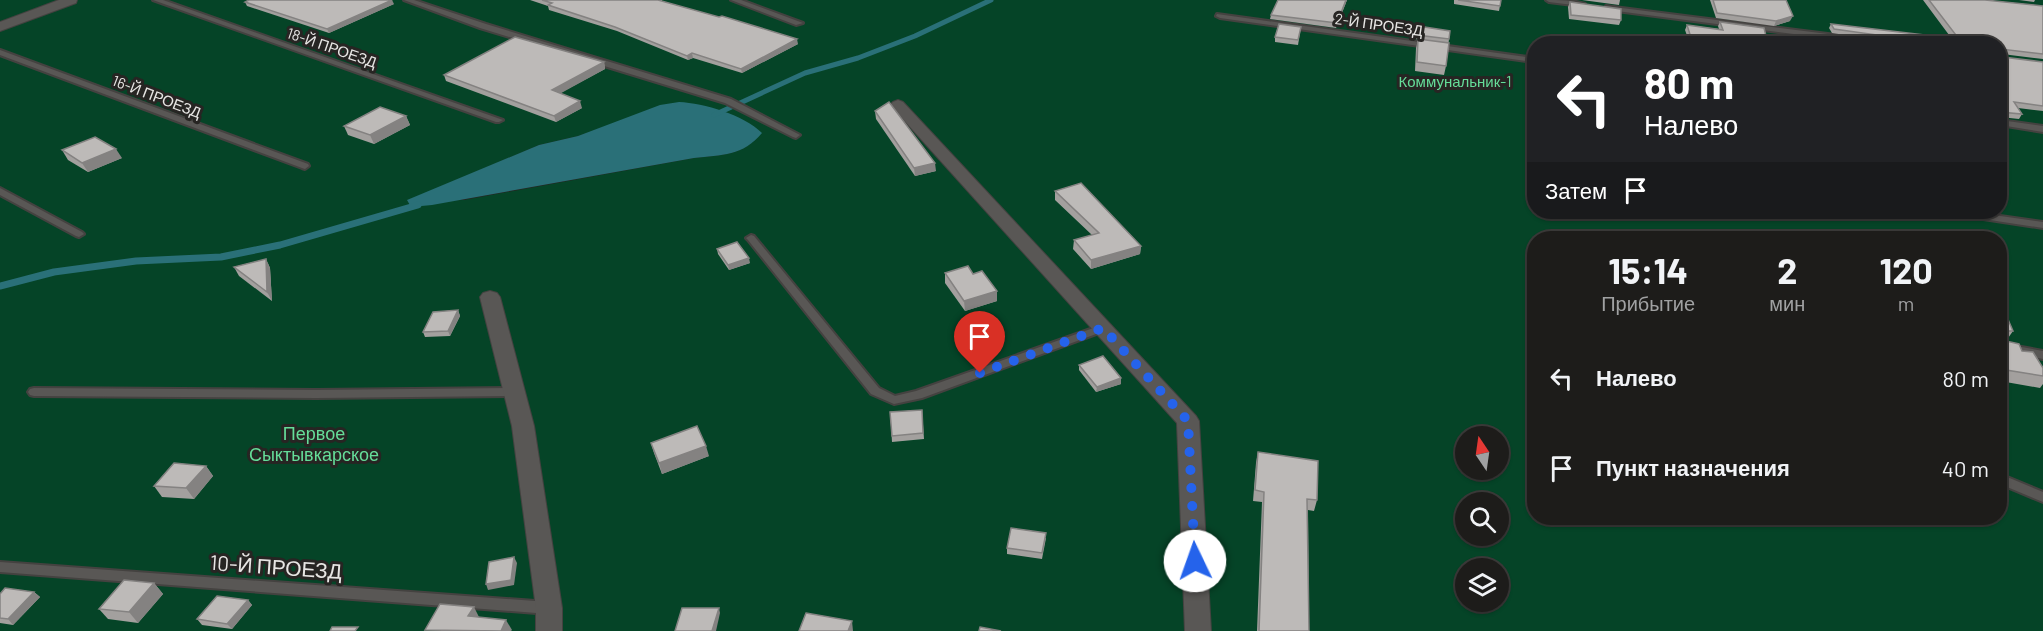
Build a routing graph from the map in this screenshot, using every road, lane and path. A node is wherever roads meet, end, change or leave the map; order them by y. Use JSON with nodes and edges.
{"nodes":[{"id":1,"x":70,"y":0,"type":"edge"},
{"id":2,"x":156,"y":0,"type":"edge"},
{"id":3,"x":407,"y":0,"type":"edge"},
{"id":4,"x":734,"y":0,"type":"edge"},
{"id":5,"x":1549,"y":0,"type":"edge"},
{"id":6,"x":1611,"y":4,"type":"edge"},
{"id":7,"x":1591,"y":5,"type":"edge"},
{"id":8,"x":1601,"y":7,"type":"edge"},
{"id":9,"x":1220,"y":16,"type":"dead end"},
{"id":10,"x":799,"y":23,"type":"dead end"},
{"id":11,"x":0,"y":27,"type":"edge"},
{"id":12,"x":1836,"y":36,"type":"edge"},
{"id":13,"x":0,"y":52,"type":"edge"},
{"id":14,"x":1527,"y":59,"type":"edge"},
{"id":15,"x":898,"y":105,"type":"dead end"},
{"id":16,"x":499,"y":120,"type":"dead end"},
{"id":17,"x":2007,"y":124,"type":"edge"},
{"id":18,"x":2043,"y":129,"type":"edge"},
{"id":19,"x":796,"y":135,"type":"dead end"},
{"id":20,"x":305,"y":166,"type":"dead end"},
{"id":21,"x":0,"y":191,"type":"edge"},
{"id":22,"x":2003,"y":219,"type":"edge"},
{"id":23,"x":2043,"y":225,"type":"edge"},
{"id":24,"x":79,"y":234,"type":"dead end"},
{"id":25,"x":751,"y":238,"type":"dead end"},
{"id":26,"x":490,"y":297,"type":"dead end"},
{"id":27,"x":1103,"y":328,"type":"junction"},
{"id":28,"x":2007,"y":348,"type":"edge"},
{"id":29,"x":2043,"y":355,"type":"edge"},
{"id":30,"x":34,"y":392,"type":"dead end"},
{"id":31,"x":515,"y":392,"type":"junction"},
{"id":32,"x":2007,"y":482,"type":"edge"},
{"id":33,"x":2043,"y":497,"type":"edge"},
{"id":34,"x":0,"y":567,"type":"edge"},
{"id":35,"x":549,"y":608,"type":"junction"},
{"id":36,"x":549,"y":631,"type":"edge"},
{"id":37,"x":1198,"y":631,"type":"edge"}],
"edges":[{"from":1,"to":11,"type":"street"},
{"from":2,"to":16,"type":"lane","name":"18-Й ПРОЕЗД"},
{"from":3,"to":19,"type":"lane"},
{"from":4,"to":10,"type":"lane"},
{"from":5,"to":7,"type":"lane"},
{"from":6,"to":8,"type":"lane"},
{"from":6,"to":12,"type":"lane"},
{"from":9,"to":14,"type":"lane","name":"2-Й ПРОЕЗД"},
{"from":13,"to":20,"type":"lane","name":"16-Й ПРОЕЗД"},
{"from":15,"to":27,"type":"street"},
{"from":17,"to":18,"type":"lane"},
{"from":21,"to":24,"type":"lane"},
{"from":22,"to":23,"type":"lane"},
{"from":25,"to":27,"type":"lane"},
{"from":26,"to":31,"type":"street"},
{"from":27,"to":37,"type":"street"},
{"from":28,"to":29,"type":"lane"},
{"from":30,"to":31,"type":"lane"},
{"from":31,"to":35,"type":"street"},
{"from":32,"to":33,"type":"lane"},
{"from":34,"to":35,"type":"lane","name":"10-Й ПРОЕЗД"},
{"from":35,"to":36,"type":"street"}]}
